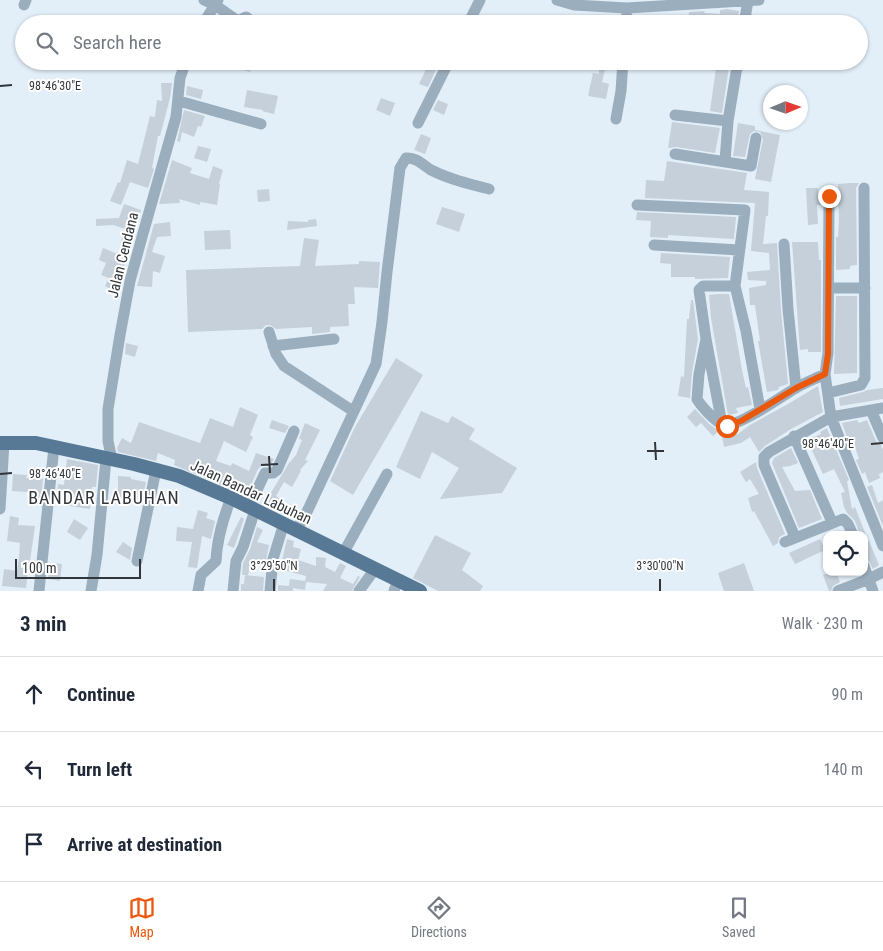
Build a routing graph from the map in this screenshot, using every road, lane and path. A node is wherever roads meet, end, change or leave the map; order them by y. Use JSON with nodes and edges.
{"nodes":[{"id":1,"x":204,"y":0,"type":"edge"},
{"id":2,"x":480,"y":0,"type":"edge"},
{"id":3,"x":753,"y":0,"type":"edge"},
{"id":4,"x":561,"y":1,"type":"edge"},
{"id":5,"x":216,"y":2,"type":"edge"},
{"id":6,"x":685,"y":2,"type":"edge"},
{"id":7,"x":627,"y":8,"type":"junction"},
{"id":8,"x":208,"y":15,"type":"edge"},
{"id":9,"x":231,"y":15,"type":"edge"},
{"id":10,"x":472,"y":15,"type":"edge"},
{"id":11,"x":627,"y":15,"type":"edge"},
{"id":12,"x":747,"y":15,"type":"edge"},
{"id":13,"x":183,"y":70,"type":"edge"},
{"id":14,"x":444,"y":70,"type":"edge"},
{"id":15,"x":622,"y":70,"type":"edge"},
{"id":16,"x":736,"y":70,"type":"edge"},
{"id":17,"x":179,"y":100,"type":"junction"},
{"id":18,"x":675,"y":115,"type":"dead end"},
{"id":19,"x":616,"y":119,"type":"dead end"},
{"id":20,"x":728,"y":121,"type":"junction"},
{"id":21,"x":418,"y":123,"type":"dead end"},
{"id":22,"x":261,"y":124,"type":"dead end"},
{"id":23,"x":756,"y":138,"type":"dead end"},
{"id":24,"x":675,"y":154,"type":"dead end"},
{"id":25,"x":725,"y":161,"type":"junction"},
{"id":26,"x":864,"y":188,"type":"dead end"},
{"id":27,"x":489,"y":189,"type":"dead end"},
{"id":28,"x":829,"y":196,"type":"dead end"},
{"id":29,"x":637,"y":205,"type":"dead end"},
{"id":30,"x":784,"y":244,"type":"dead end"},
{"id":31,"x":654,"y":245,"type":"dead end"},
{"id":32,"x":739,"y":250,"type":"junction"},
{"id":33,"x":735,"y":286,"type":"junction"},
{"id":34,"x":829,"y":288,"type":"junction"},
{"id":35,"x":865,"y":288,"type":"junction"},
{"id":36,"x":269,"y":332,"type":"dead end"},
{"id":37,"x":706,"y":339,"type":"junction"},
{"id":38,"x":334,"y":340,"type":"dead end"},
{"id":39,"x":273,"y":346,"type":"junction"},
{"id":40,"x":825,"y":374,"type":"junction"},
{"id":41,"x":796,"y":388,"type":"junction"},
{"id":42,"x":828,"y":393,"type":"junction"},
{"id":43,"x":760,"y":409,"type":"junction"},
{"id":44,"x":877,"y":409,"type":"edge"},
{"id":45,"x":353,"y":411,"type":"junction"},
{"id":46,"x":831,"y":417,"type":"junction"},
{"id":47,"x":722,"y":424,"type":"junction"},
{"id":48,"x":294,"y":431,"type":"dead end"},
{"id":49,"x":794,"y":436,"type":"junction"},
{"id":50,"x":883,"y":438,"type":"edge"},
{"id":51,"x":2,"y":443,"type":"edge"},
{"id":52,"x":54,"y":447,"type":"junction"},
{"id":53,"x":109,"y":459,"type":"junction"},
{"id":54,"x":156,"y":470,"type":"junction"},
{"id":55,"x":387,"y":474,"type":"dead end"},
{"id":56,"x":231,"y":498,"type":"junction"},
{"id":57,"x":252,"y":509,"type":"junction"},
{"id":58,"x":0,"y":510,"type":"edge"},
{"id":59,"x":832,"y":522,"type":"junction"},
{"id":60,"x":290,"y":526,"type":"junction"},
{"id":61,"x":851,"y":531,"type":"edge"},
{"id":62,"x":883,"y":546,"type":"edge"},
{"id":63,"x":344,"y":552,"type":"junction"},
{"id":64,"x":137,"y":561,"type":"dead end"},
{"id":65,"x":375,"y":569,"type":"junction"},
{"id":66,"x":883,"y":572,"type":"edge"},
{"id":67,"x":868,"y":576,"type":"edge"},
{"id":68,"x":869,"y":579,"type":"junction"},
{"id":69,"x":397,"y":586,"type":"edge"},
{"id":70,"x":39,"y":591,"type":"edge"},
{"id":71,"x":91,"y":591,"type":"edge"},
{"id":72,"x":198,"y":591,"type":"edge"},
{"id":73,"x":233,"y":591,"type":"edge"},
{"id":74,"x":270,"y":591,"type":"edge"},
{"id":75,"x":358,"y":591,"type":"edge"},
{"id":76,"x":420,"y":591,"type":"edge"},
{"id":77,"x":838,"y":591,"type":"edge"},
{"id":78,"x":873,"y":591,"type":"edge"}],
"edges":[{"from":1,"to":5,"type":"street"},
{"from":2,"to":10,"type":"street"},
{"from":3,"to":6,"type":"street"},
{"from":3,"to":12,"type":"street"},
{"from":4,"to":7,"type":"street"},
{"from":5,"to":8,"type":"street"},
{"from":5,"to":9,"type":"street"},
{"from":6,"to":7,"type":"street"},
{"from":7,"to":11,"type":"street"},
{"from":13,"to":17,"type":"street","name":"Jalan Cendana"},
{"from":14,"to":21,"type":"street"},
{"from":15,"to":19,"type":"street"},
{"from":16,"to":20,"type":"street"},
{"from":17,"to":22,"type":"street"},
{"from":17,"to":53,"type":"street","name":"Jalan Cendana"},
{"from":18,"to":20,"type":"street"},
{"from":20,"to":25,"type":"street"},
{"from":23,"to":25,"type":"street"},
{"from":24,"to":25,"type":"street"},
{"from":26,"to":35,"type":"street"},
{"from":27,"to":45,"type":"street"},
{"from":28,"to":34,"type":"street"},
{"from":29,"to":32,"type":"street"},
{"from":30,"to":41,"type":"street"},
{"from":31,"to":32,"type":"street"},
{"from":32,"to":33,"type":"street"},
{"from":33,"to":37,"type":"street"},
{"from":33,"to":43,"type":"street"},
{"from":34,"to":35,"type":"street"},
{"from":34,"to":40,"type":"street"},
{"from":35,"to":42,"type":"street"},
{"from":36,"to":39,"type":"street"},
{"from":37,"to":47,"type":"street"},
{"from":37,"to":47,"type":"street"},
{"from":38,"to":39,"type":"street"},
{"from":39,"to":45,"type":"street"},
{"from":40,"to":41,"type":"street"},
{"from":40,"to":42,"type":"street"},
{"from":41,"to":43,"type":"street"},
{"from":42,"to":46,"type":"street"},
{"from":43,"to":47,"type":"street"},
{"from":44,"to":46,"type":"street"},
{"from":44,"to":50,"type":"street"},
{"from":45,"to":60,"type":"street"},
{"from":46,"to":49,"type":"street"},
{"from":46,"to":62,"type":"street"},
{"from":48,"to":57,"type":"street"},
{"from":49,"to":59,"type":"street"},
{"from":49,"to":59,"type":"street"},
{"from":51,"to":52,"type":"main road","name":"Jalan Bandar Labuhan"},
{"from":51,"to":58,"type":"street"},
{"from":52,"to":53,"type":"main road","name":"Jalan Bandar Labuhan"},
{"from":52,"to":70,"type":"street"},
{"from":53,"to":54,"type":"main road","name":"Jalan Bandar Labuhan"},
{"from":53,"to":71,"type":"street","name":"Jalan Cendana"},
{"from":54,"to":56,"type":"main road","name":"Jalan Bandar Labuhan"},
{"from":54,"to":64,"type":"street"},
{"from":55,"to":63,"type":"street"},
{"from":56,"to":57,"type":"main road","name":"Jalan Bandar Labuhan"},
{"from":56,"to":72,"type":"street"},
{"from":57,"to":60,"type":"main road","name":"Jalan Bandar Labuhan"},
{"from":57,"to":73,"type":"street"},
{"from":59,"to":61,"type":"street"},
{"from":60,"to":63,"type":"main road","name":"Jalan Bandar Labuhan"},
{"from":60,"to":74,"type":"street"},
{"from":63,"to":65,"type":"main road","name":"Jalan Bandar Labuhan"},
{"from":65,"to":69,"type":"main road","name":"Jalan Bandar Labuhan"},
{"from":65,"to":75,"type":"street"},
{"from":66,"to":68,"type":"street"},
{"from":67,"to":68,"type":"street"},
{"from":68,"to":77,"type":"street"},
{"from":68,"to":78,"type":"street"},
{"from":69,"to":76,"type":"main road","name":"Jalan Bandar Labuhan"}]}
